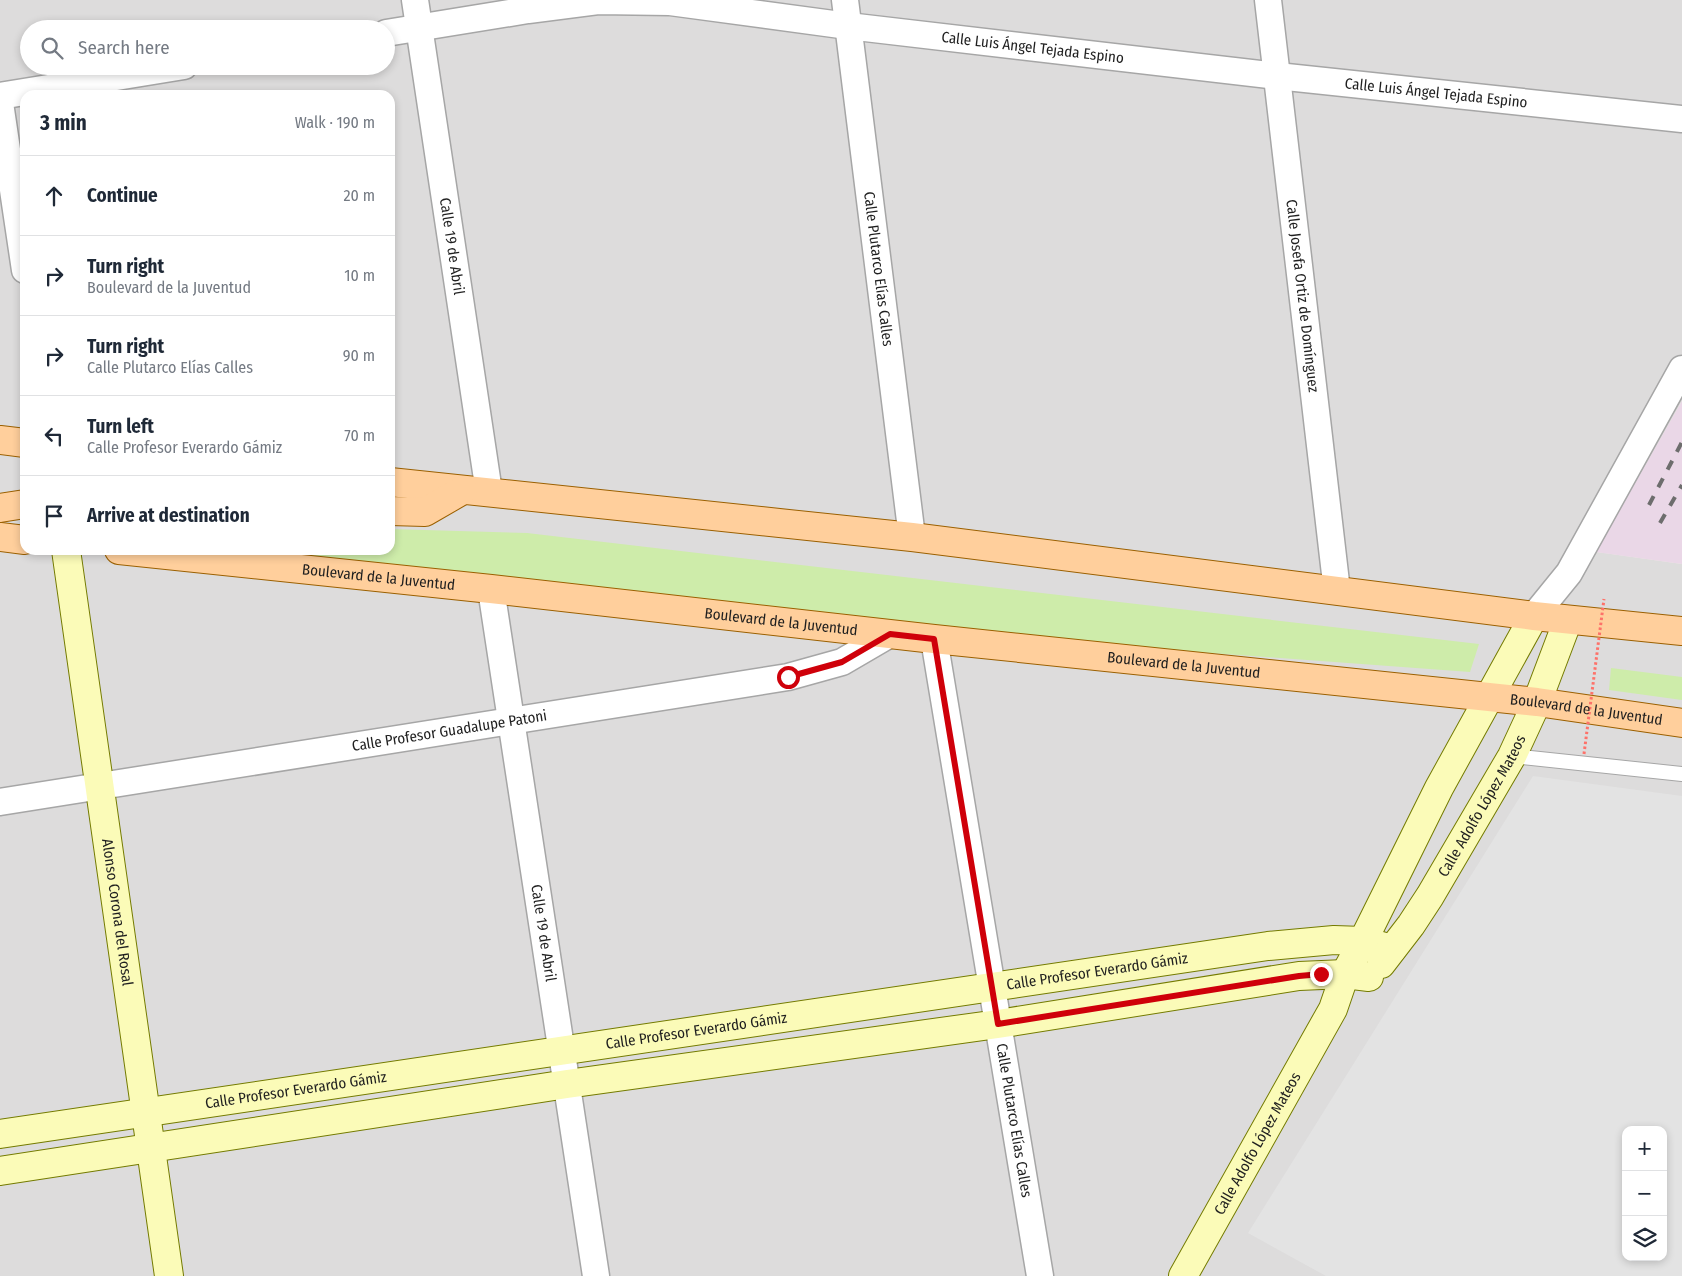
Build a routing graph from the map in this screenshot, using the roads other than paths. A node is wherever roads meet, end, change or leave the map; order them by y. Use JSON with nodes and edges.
{"nodes":[{"id":1,"x":415,"y":0,"type":"edge"},
{"id":2,"x":845,"y":0,"type":"edge"},
{"id":3,"x":1268,"y":0,"type":"edge"},
{"id":4,"x":848,"y":26,"type":"junction"},
{"id":5,"x":420,"y":28,"type":"junction"},
{"id":6,"x":395,"y":32,"type":"edge"},
{"id":7,"x":129,"y":75,"type":"edge"},
{"id":8,"x":1277,"y":76,"type":"junction"},
{"id":9,"x":37,"y":90,"type":"edge"},
{"id":10,"x":20,"y":93,"type":"edge"},
{"id":11,"x":0,"y":96,"type":"edge"},
{"id":12,"x":0,"y":103,"type":"edge"},
{"id":13,"x":1682,"y":118,"type":"edge"},
{"id":14,"x":20,"y":237,"type":"edge"},
{"id":15,"x":1682,"y":369,"type":"edge"},
{"id":16,"x":0,"y":440,"type":"edge"},
{"id":17,"x":20,"y":442,"type":"edge"},
{"id":18,"x":395,"y":483,"type":"edge"},
{"id":19,"x":476,"y":491,"type":"junction"},
{"id":20,"x":20,"y":505,"type":"edge"},
{"id":21,"x":0,"y":508,"type":"edge"},
{"id":22,"x":395,"y":511,"type":"edge"},
{"id":23,"x":0,"y":536,"type":"edge"},
{"id":24,"x":912,"y":538,"type":"junction"},
{"id":25,"x":20,"y":539,"type":"edge"},
{"id":26,"x":67,"y":555,"type":"edge"},
{"id":27,"x":167,"y":555,"type":"edge"},
{"id":28,"x":1569,"y":573,"type":"junction"},
{"id":29,"x":491,"y":589,"type":"junction"},
{"id":30,"x":1337,"y":591,"type":"junction"},
{"id":31,"x":1534,"y":616,"type":"junction"},
{"id":32,"x":1568,"y":620,"type":"junction"},
{"id":33,"x":1682,"y":631,"type":"edge"},
{"id":34,"x":890,"y":634,"type":"junction"},
{"id":35,"x":934,"y":639,"type":"junction"},
{"id":36,"x":1489,"y":698,"type":"junction"},
{"id":37,"x":1537,"y":702,"type":"junction"},
{"id":38,"x":511,"y":722,"type":"junction"},
{"id":39,"x":1682,"y":723,"type":"edge"},
{"id":40,"x":1512,"y":756,"type":"junction"},
{"id":41,"x":1682,"y":774,"type":"edge"},
{"id":42,"x":100,"y":786,"type":"junction"},
{"id":43,"x":0,"y":802,"type":"edge"},
{"id":44,"x":1363,"y":941,"type":"junction"},
{"id":45,"x":1392,"y":949,"type":"junction"},
{"id":46,"x":1357,"y":975,"type":"junction"},
{"id":47,"x":992,"y":988,"type":"junction"},
{"id":48,"x":998,"y":1024,"type":"junction"},
{"id":49,"x":562,"y":1051,"type":"junction"},
{"id":50,"x":567,"y":1084,"type":"junction"},
{"id":51,"x":147,"y":1113,"type":"junction"},
{"id":52,"x":0,"y":1134,"type":"edge"},
{"id":53,"x":152,"y":1148,"type":"junction"},
{"id":54,"x":0,"y":1171,"type":"edge"},
{"id":55,"x":169,"y":1276,"type":"edge"},
{"id":56,"x":596,"y":1276,"type":"edge"},
{"id":57,"x":1040,"y":1276,"type":"edge"},
{"id":58,"x":1183,"y":1276,"type":"edge"}],
"edges":[{"from":1,"to":5,"type":"street","name":"Calle 19 de Abril"},
{"from":2,"to":4,"type":"street","name":"Calle Plutarco Elías Calles"},
{"from":3,"to":8,"type":"street","name":"Calle Josefa Ortiz de Domínguez"},
{"from":4,"to":5,"type":"street","name":"Calle Luis Ángel Tejada Espino"},
{"from":4,"to":8,"type":"street","name":"Calle Luis Ángel Tejada Espino"},
{"from":4,"to":24,"type":"street","name":"Calle Plutarco Elías Calles"},
{"from":5,"to":6,"type":"street","name":"Calle Luis Ángel Tejada Espino"},
{"from":5,"to":19,"type":"street","name":"Calle 19 de Abril"},
{"from":7,"to":9,"type":"street"},
{"from":8,"to":13,"type":"street","name":"Calle Luis Ángel Tejada Espino"},
{"from":8,"to":30,"type":"street","name":"Calle Josefa Ortiz de Domínguez"},
{"from":10,"to":11,"type":"street"},
{"from":12,"to":14,"type":"street"},
{"from":15,"to":28,"type":"street","name":"Calle Adolfo López Mateos"},
{"from":16,"to":17,"type":"main road"},
{"from":18,"to":19,"type":"main road"},
{"from":19,"to":22,"type":"main road"},
{"from":19,"to":24,"type":"main road"},
{"from":20,"to":21,"type":"main road"},
{"from":23,"to":25,"type":"main road"},
{"from":24,"to":30,"type":"main road"},
{"from":26,"to":42,"type":"main road","name":"Alonso Corona del Rosal"},
{"from":27,"to":29,"type":"main road","name":"Boulevard de la Juventud"},
{"from":28,"to":31,"type":"street","name":"Calle Adolfo López Mateos"},
{"from":28,"to":32,"type":"street","name":"Calle Adolfo López Mateos"},
{"from":29,"to":34,"type":"main road","name":"Boulevard de la Juventud"},
{"from":29,"to":38,"type":"street","name":"Calle 19 de Abril"},
{"from":30,"to":31,"type":"main road"},
{"from":31,"to":32,"type":"main road"},
{"from":31,"to":36,"type":"main road","name":"Calle Adolfo López Mateos"},
{"from":32,"to":33,"type":"main road"},
{"from":32,"to":37,"type":"main road","name":"Calle Adolfo López Mateos"},
{"from":34,"to":35,"type":"main road","name":"Boulevard de la Juventud"},
{"from":34,"to":38,"type":"street","name":"Calle Profesor Guadalupe Patoni"},
{"from":35,"to":36,"type":"main road","name":"Boulevard de la Juventud"},
{"from":35,"to":47,"type":"street","name":"Calle Plutarco Elías Calles"},
{"from":36,"to":37,"type":"main road","name":"Boulevard de la Juventud"},
{"from":36,"to":44,"type":"main road","name":"Calle Adolfo López Mateos"},
{"from":37,"to":39,"type":"main road","name":"Boulevard de la Juventud"},
{"from":37,"to":40,"type":"main road","name":"Calle Adolfo López Mateos"},
{"from":38,"to":42,"type":"street","name":"Calle Profesor Guadalupe Patoni"},
{"from":38,"to":49,"type":"street","name":"Calle 19 de Abril"},
{"from":40,"to":41,"type":"lane"},
{"from":40,"to":45,"type":"main road","name":"Calle Adolfo López Mateos"},
{"from":42,"to":43,"type":"street","name":"Calle Profesor Guadalupe Patoni"},
{"from":42,"to":51,"type":"main road","name":"Alonso Corona del Rosal"},
{"from":44,"to":45,"type":"main road","name":"Calle Profesor Everardo Gámiz"},
{"from":44,"to":46,"type":"main road","name":"Calle Adolfo López Mateos"},
{"from":44,"to":47,"type":"main road","name":"Calle Profesor Everardo Gámiz"},
{"from":45,"to":46,"type":"main road","name":"Calle Adolfo López Mateos"},
{"from":46,"to":48,"type":"main road"},
{"from":46,"to":58,"type":"main road","name":"Calle Adolfo López Mateos"},
{"from":47,"to":48,"type":"street","name":"Calle Plutarco Elías Calles"},
{"from":47,"to":49,"type":"main road","name":"Calle Profesor Everardo Gámiz"},
{"from":48,"to":50,"type":"main road"},
{"from":48,"to":57,"type":"street","name":"Calle Plutarco Elías Calles"},
{"from":49,"to":50,"type":"street","name":"Calle 19 de Abril"},
{"from":49,"to":51,"type":"main road","name":"Calle Profesor Everardo Gámiz"},
{"from":50,"to":53,"type":"main road"},
{"from":50,"to":56,"type":"street","name":"Calle 19 de Abril"},
{"from":51,"to":52,"type":"main road","name":"Calle Profesor Everardo Gámiz"},
{"from":51,"to":53,"type":"main road","name":"Alonso Corona del Rosal"},
{"from":53,"to":54,"type":"main road"},
{"from":53,"to":55,"type":"main road","name":"Alonso Corona del Rosal"}]}
